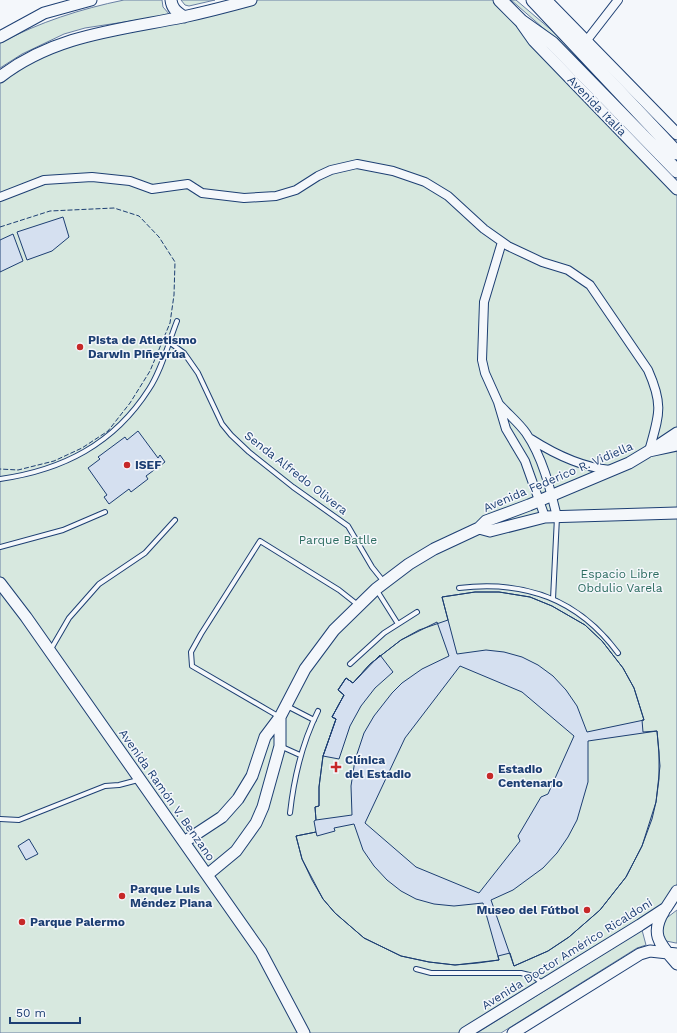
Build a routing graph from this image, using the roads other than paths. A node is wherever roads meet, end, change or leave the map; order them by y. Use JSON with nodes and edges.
{"nodes":[{"id":1,"x":91,"y":0,"type":"edge"},
{"id":2,"x":171,"y":0,"type":"edge"},
{"id":3,"x":251,"y":0,"type":"edge"},
{"id":4,"x":500,"y":0,"type":"edge"},
{"id":5,"x":525,"y":0,"type":"edge"},
{"id":6,"x":618,"y":0,"type":"edge"},
{"id":7,"x":539,"y":3,"type":"edge"},
{"id":8,"x":59,"y":4,"type":"edge"},
{"id":9,"x":184,"y":17,"type":"junction"},
{"id":10,"x":521,"y":21,"type":"junction"},
{"id":11,"x":0,"y":37,"type":"edge"},
{"id":12,"x":587,"y":40,"type":"junction"},
{"id":13,"x":0,"y":77,"type":"edge"},
{"id":14,"x":677,"y":134,"type":"edge"},
{"id":15,"x":677,"y":153,"type":"edge"},
{"id":16,"x":677,"y":171,"type":"edge"},
{"id":17,"x":677,"y":189,"type":"edge"},
{"id":18,"x":0,"y":197,"type":"edge"},
{"id":19,"x":502,"y":242,"type":"junction"},
{"id":20,"x":177,"y":321,"type":"dead end"},
{"id":21,"x":169,"y":342,"type":"junction"},
{"id":22,"x":498,"y":402,"type":"junction"},
{"id":23,"x":677,"y":433,"type":"edge"},
{"id":24,"x":529,"y":438,"type":"junction"},
{"id":25,"x":677,"y":445,"type":"edge"},
{"id":26,"x":649,"y":451,"type":"junction"},
{"id":27,"x":611,"y":470,"type":"junction"},
{"id":28,"x":0,"y":479,"type":"edge"},
{"id":29,"x":551,"y":495,"type":"junction"},
{"id":30,"x":539,"y":501,"type":"junction"},
{"id":31,"x":105,"y":512,"type":"dead end"},
{"id":32,"x":677,"y":513,"type":"edge"},
{"id":33,"x":545,"y":517,"type":"junction"},
{"id":34,"x":557,"y":517,"type":"junction"},
{"id":35,"x":175,"y":520,"type":"dead end"},
{"id":36,"x":479,"y":528,"type":"junction"},
{"id":37,"x":0,"y":547,"type":"edge"},
{"id":38,"x":0,"y":583,"type":"edge"},
{"id":39,"x":380,"y":586,"type":"junction"},
{"id":40,"x":459,"y":588,"type":"dead end"},
{"id":41,"x":553,"y":599,"type":"junction"},
{"id":42,"x":358,"y":605,"type":"junction"},
{"id":43,"x":417,"y":612,"type":"dead end"},
{"id":44,"x":398,"y":624,"type":"junction"},
{"id":45,"x":50,"y":651,"type":"junction"},
{"id":46,"x":618,"y":653,"type":"dead end"},
{"id":47,"x":350,"y":664,"type":"dead end"},
{"id":48,"x":285,"y":705,"type":"junction"},
{"id":49,"x":318,"y":710,"type":"dead end"},
{"id":50,"x":280,"y":717,"type":"junction"},
{"id":51,"x":314,"y":720,"type":"junction"},
{"id":52,"x":280,"y":746,"type":"junction"},
{"id":53,"x":300,"y":755,"type":"junction"},
{"id":54,"x":139,"y":779,"type":"junction"},
{"id":55,"x":290,"y":813,"type":"dead end"},
{"id":56,"x":0,"y":819,"type":"edge"},
{"id":57,"x":184,"y":842,"type":"junction"},
{"id":58,"x":208,"y":875,"type":"junction"},
{"id":59,"x":677,"y":891,"type":"edge"},
{"id":60,"x":677,"y":903,"type":"edge"},
{"id":61,"x":666,"y":908,"type":"junction"},
{"id":62,"x":673,"y":954,"type":"edge"},
{"id":63,"x":677,"y":964,"type":"edge"},
{"id":64,"x":416,"y":969,"type":"dead end"},
{"id":65,"x":545,"y":985,"type":"junction"},
{"id":66,"x":304,"y":1031,"type":"edge"},
{"id":67,"x":465,"y":1033,"type":"edge"},
{"id":68,"x":513,"y":1033,"type":"edge"}],
"edges":[{"from":1,"to":8,"type":"street"},
{"from":2,"to":9,"type":"street"},
{"from":3,"to":9,"type":"street"},
{"from":4,"to":10,"type":"main road","name":"Avenida Italia"},
{"from":5,"to":7,"type":"main road","name":"Avenida Italia"},
{"from":6,"to":12,"type":"street"},
{"from":7,"to":12,"type":"street"},
{"from":7,"to":15,"type":"main road","name":"Avenida Italia"},
{"from":8,"to":11,"type":"street"},
{"from":9,"to":13,"type":"street"},
{"from":10,"to":16,"type":"main road","name":"Avenida Italia"},
{"from":10,"to":17,"type":"street","name":"Avenida Italia"},
{"from":12,"to":14,"type":"street"},
{"from":18,"to":19,"type":"street"},
{"from":19,"to":22,"type":"street"},
{"from":19,"to":26,"type":"street"},
{"from":20,"to":21,"type":"lane"},
{"from":21,"to":28,"type":"lane"},
{"from":21,"to":39,"type":"lane","name":"Senda Alfredo Olivera"},
{"from":22,"to":24,"type":"street"},
{"from":22,"to":30,"type":"street"},
{"from":23,"to":26,"type":"street","name":"Avenida Federico R. Vidiella"},
{"from":24,"to":27,"type":"street"},
{"from":24,"to":29,"type":"street"},
{"from":25,"to":26,"type":"street","name":"Avenida Federico R. Vidiella"},
{"from":26,"to":27,"type":"street","name":"Avenida Federico R. Vidiella"},
{"from":27,"to":29,"type":"street","name":"Avenida Federico R. Vidiella"},
{"from":29,"to":30,"type":"street","name":"Avenida Federico R. Vidiella"},
{"from":29,"to":34,"type":"street"},
{"from":30,"to":33,"type":"street"},
{"from":30,"to":36,"type":"street","name":"Avenida Federico R. Vidiella"},
{"from":31,"to":37,"type":"lane"},
{"from":32,"to":34,"type":"street","name":"Avenida Federico R. Vidiella"},
{"from":33,"to":34,"type":"street","name":"Avenida Federico R. Vidiella"},
{"from":33,"to":36,"type":"street","name":"Avenida Federico R. Vidiella"},
{"from":34,"to":41,"type":"lane"},
{"from":35,"to":45,"type":"lane"},
{"from":36,"to":39,"type":"street","name":"Avenida Federico R. Vidiella"},
{"from":38,"to":45,"type":"street","name":"Avenida Ramón V. Benzano"},
{"from":39,"to":42,"type":"street","name":"Avenida Federico R. Vidiella"},
{"from":39,"to":44,"type":"lane","name":"Senda Alfredo Olivera"},
{"from":40,"to":41,"type":"lane"},
{"from":41,"to":46,"type":"lane"},
{"from":42,"to":48,"type":"street","name":"Avenida Federico R. Vidiella"},
{"from":42,"to":50,"type":"lane"},
{"from":43,"to":44,"type":"lane"},
{"from":44,"to":47,"type":"lane"},
{"from":45,"to":54,"type":"street","name":"Avenida Ramón V. Benzano"},
{"from":48,"to":50,"type":"street","name":"Avenida Federico R. Vidiella"},
{"from":48,"to":51,"type":"lane"},
{"from":49,"to":51,"type":"lane"},
{"from":50,"to":52,"type":"street","name":"Avenida Federico R. Vidiella"},
{"from":50,"to":57,"type":"street","name":"Avenida Federico R. Vidiella"},
{"from":51,"to":53,"type":"lane"},
{"from":52,"to":53,"type":"lane"},
{"from":52,"to":58,"type":"street","name":"Avenida Federico R. Vidiella"},
{"from":53,"to":55,"type":"lane"},
{"from":54,"to":56,"type":"lane"},
{"from":54,"to":57,"type":"street","name":"Avenida Ramón V. Benzano"},
{"from":57,"to":58,"type":"street","name":"Avenida Ramón V. Benzano"},
{"from":58,"to":66,"type":"street","name":"Avenida Ramón V. Benzano"},
{"from":59,"to":61,"type":"street","name":"Avenida Doctor Américo Ricaldoni"},
{"from":60,"to":61,"type":"street"},
{"from":61,"to":62,"type":"street"},
{"from":61,"to":65,"type":"street","name":"Avenida Doctor Américo Ricaldoni"},
{"from":62,"to":63,"type":"street"},
{"from":62,"to":68,"type":"street"},
{"from":64,"to":65,"type":"lane"},
{"from":65,"to":67,"type":"street","name":"Avenida Doctor Américo Ricaldoni"}]}
